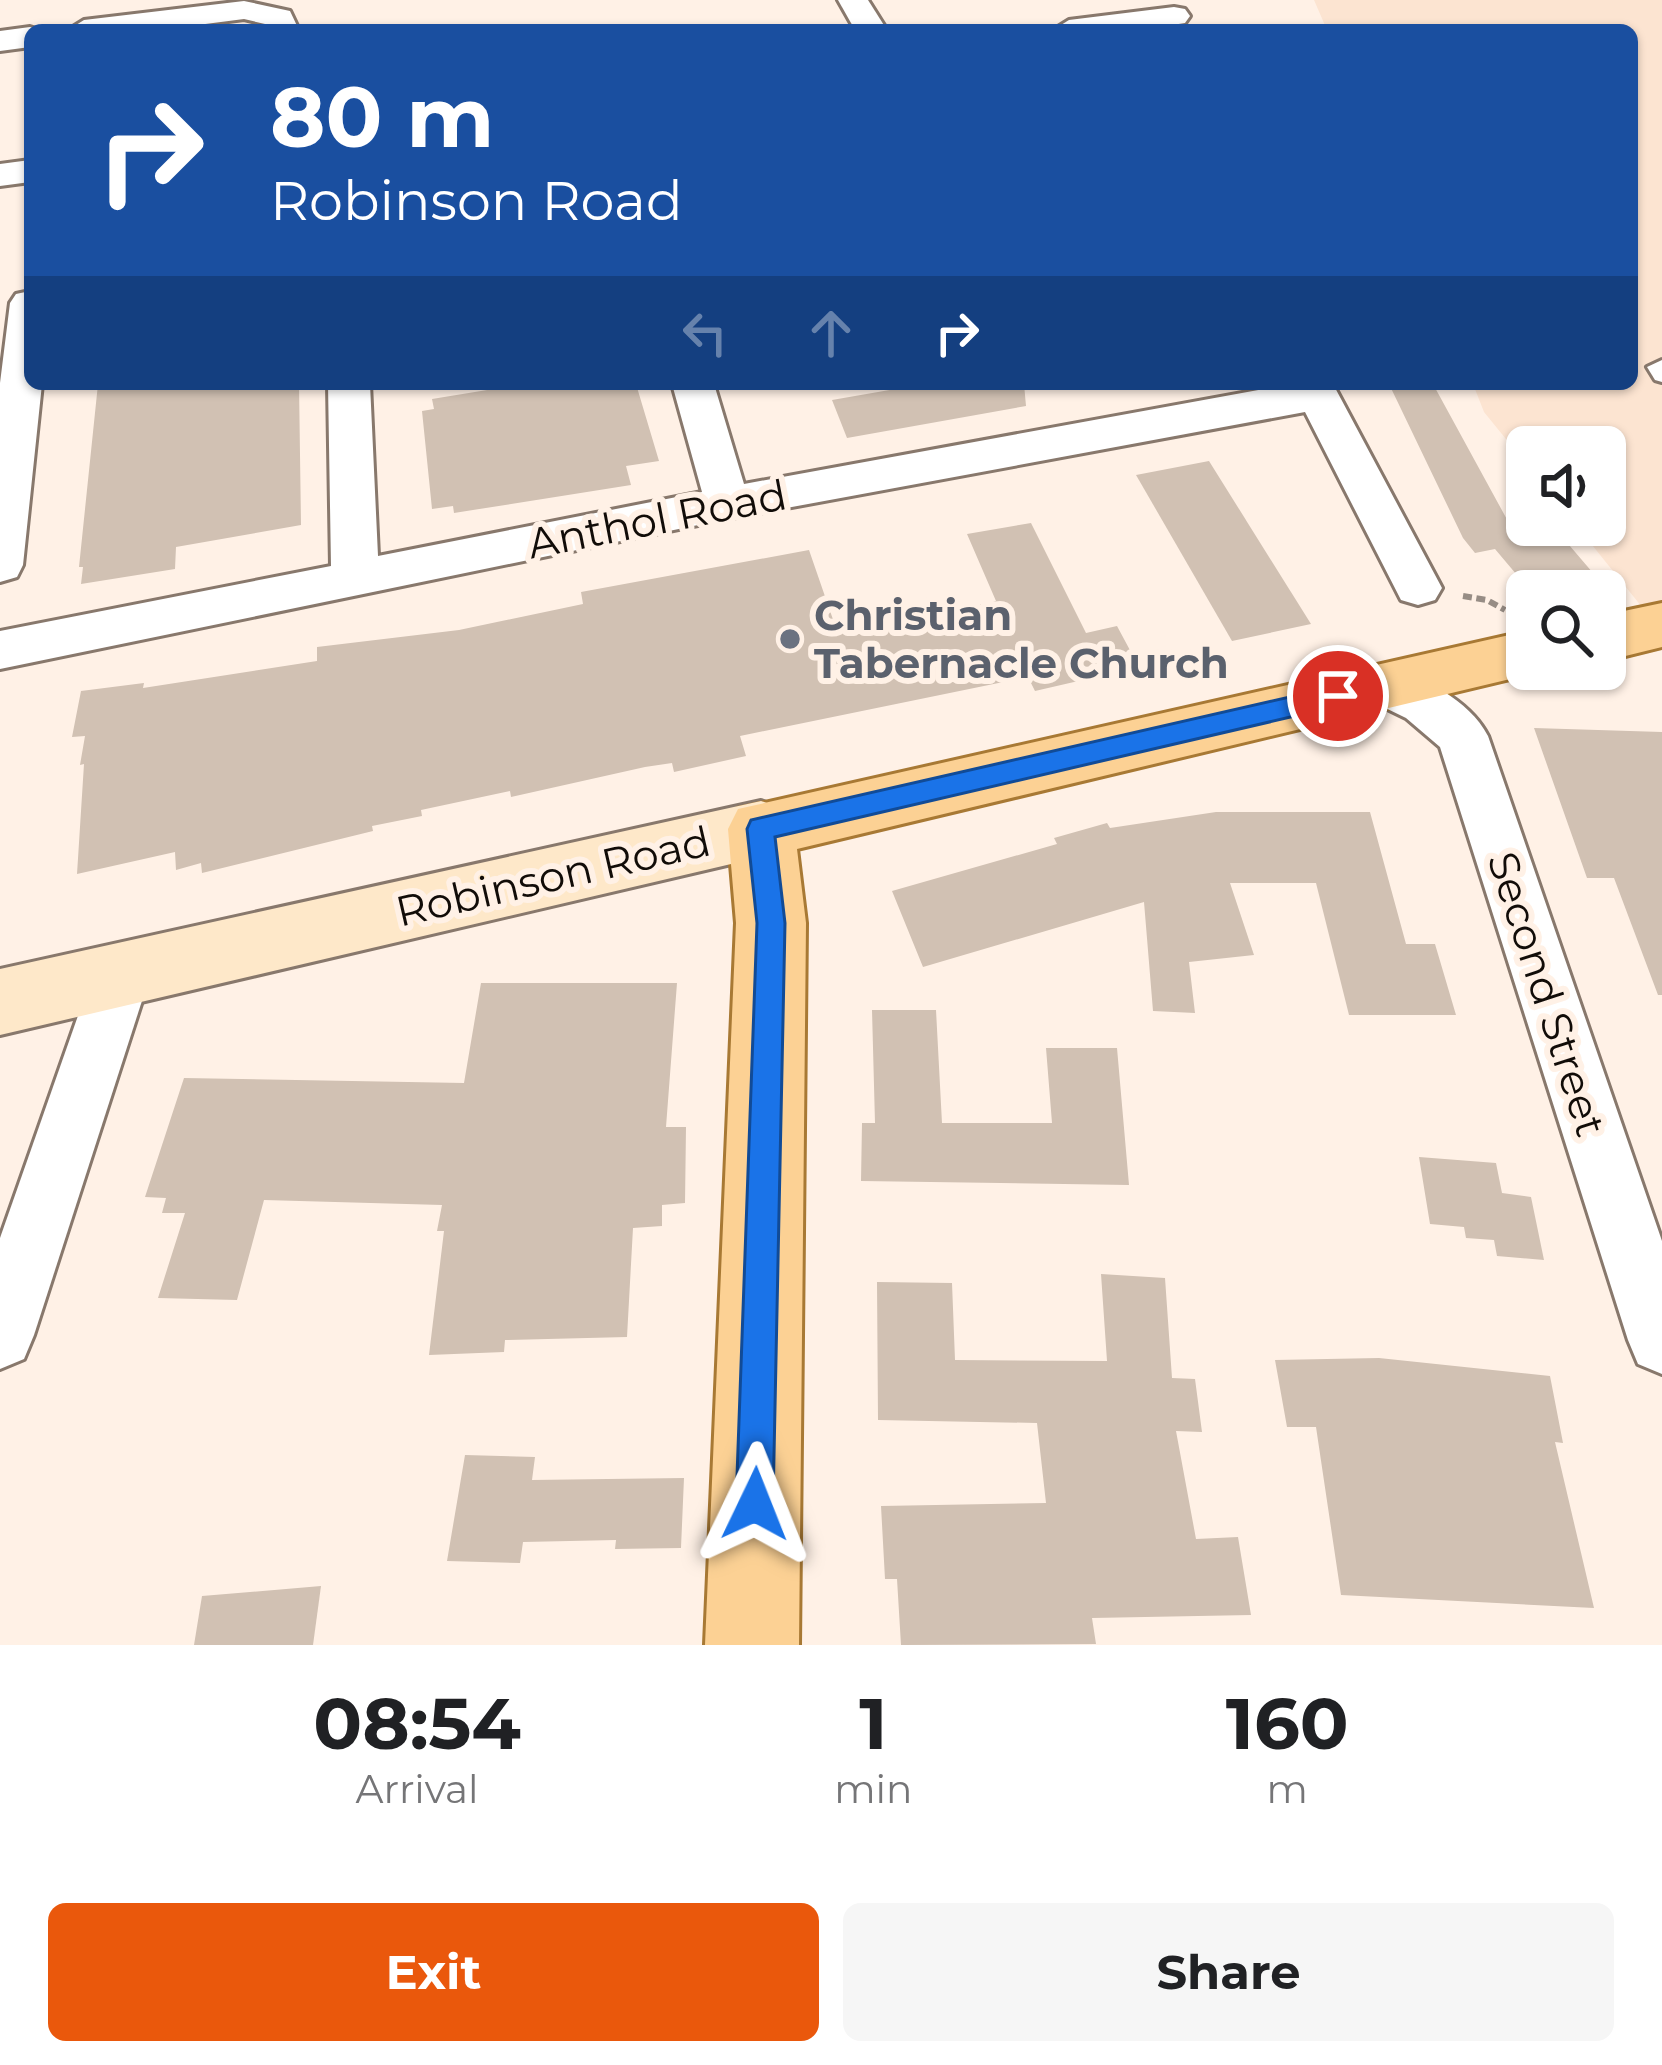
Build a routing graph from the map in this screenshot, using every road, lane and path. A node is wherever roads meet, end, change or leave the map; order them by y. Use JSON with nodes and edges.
{"nodes":[{"id":1,"x":121,"y":13,"type":"edge"},
{"id":2,"x":1174,"y":15,"type":"edge"},
{"id":3,"x":281,"y":24,"type":"edge"},
{"id":4,"x":1111,"y":24,"type":"edge"},
{"id":5,"x":24,"y":355,"type":"edge"},
{"id":6,"x":349,"y":390,"type":"edge"},
{"id":7,"x":696,"y":390,"type":"edge"},
{"id":8,"x":1314,"y":390,"type":"edge"},
{"id":9,"x":727,"y":503,"type":"junction"},
{"id":10,"x":0,"y":565,"type":"edge"},
{"id":11,"x":355,"y":581,"type":"junction"},
{"id":12,"x":1418,"y":588,"type":"joint"},
{"id":13,"x":1506,"y":621,"type":"edge"},
{"id":14,"x":1662,"y":625,"type":"edge"},
{"id":15,"x":1626,"y":633,"type":"edge"},
{"id":16,"x":1506,"y":637,"type":"edge"},
{"id":17,"x":0,"y":650,"type":"edge"},
{"id":18,"x":1384,"y":686,"type":"junction"},
{"id":19,"x":761,"y":829,"type":"junction"},
{"id":20,"x":122,"y":974,"type":"junction"},
{"id":21,"x":0,"y":1002,"type":"edge"},
{"id":22,"x":0,"y":1335,"type":"edge"},
{"id":23,"x":1662,"y":1340,"type":"edge"},
{"id":24,"x":752,"y":1645,"type":"edge"}],
"edges":[{"from":1,"to":3,"type":"street"},
{"from":2,"to":4,"type":"street"},
{"from":5,"to":10,"type":"street"},
{"from":6,"to":11,"type":"street"},
{"from":7,"to":9,"type":"street"},
{"from":8,"to":9,"type":"street","name":"Anthol Road"},
{"from":8,"to":12,"type":"street"},
{"from":9,"to":11,"type":"street","name":"Anthol Road"},
{"from":11,"to":17,"type":"street","name":"Anthol Road"},
{"from":12,"to":13,"type":"path"},
{"from":14,"to":15,"type":"main road"},
{"from":16,"to":18,"type":"main road","name":"Robinson Road"},
{"from":18,"to":19,"type":"main road","name":"Robinson Road"},
{"from":18,"to":23,"type":"street","name":"Second Street"},
{"from":19,"to":20,"type":"main road","name":"Robinson Road"},
{"from":19,"to":24,"type":"main road"},
{"from":20,"to":21,"type":"main road","name":"Robinson Road"},
{"from":20,"to":22,"type":"street"}]}
